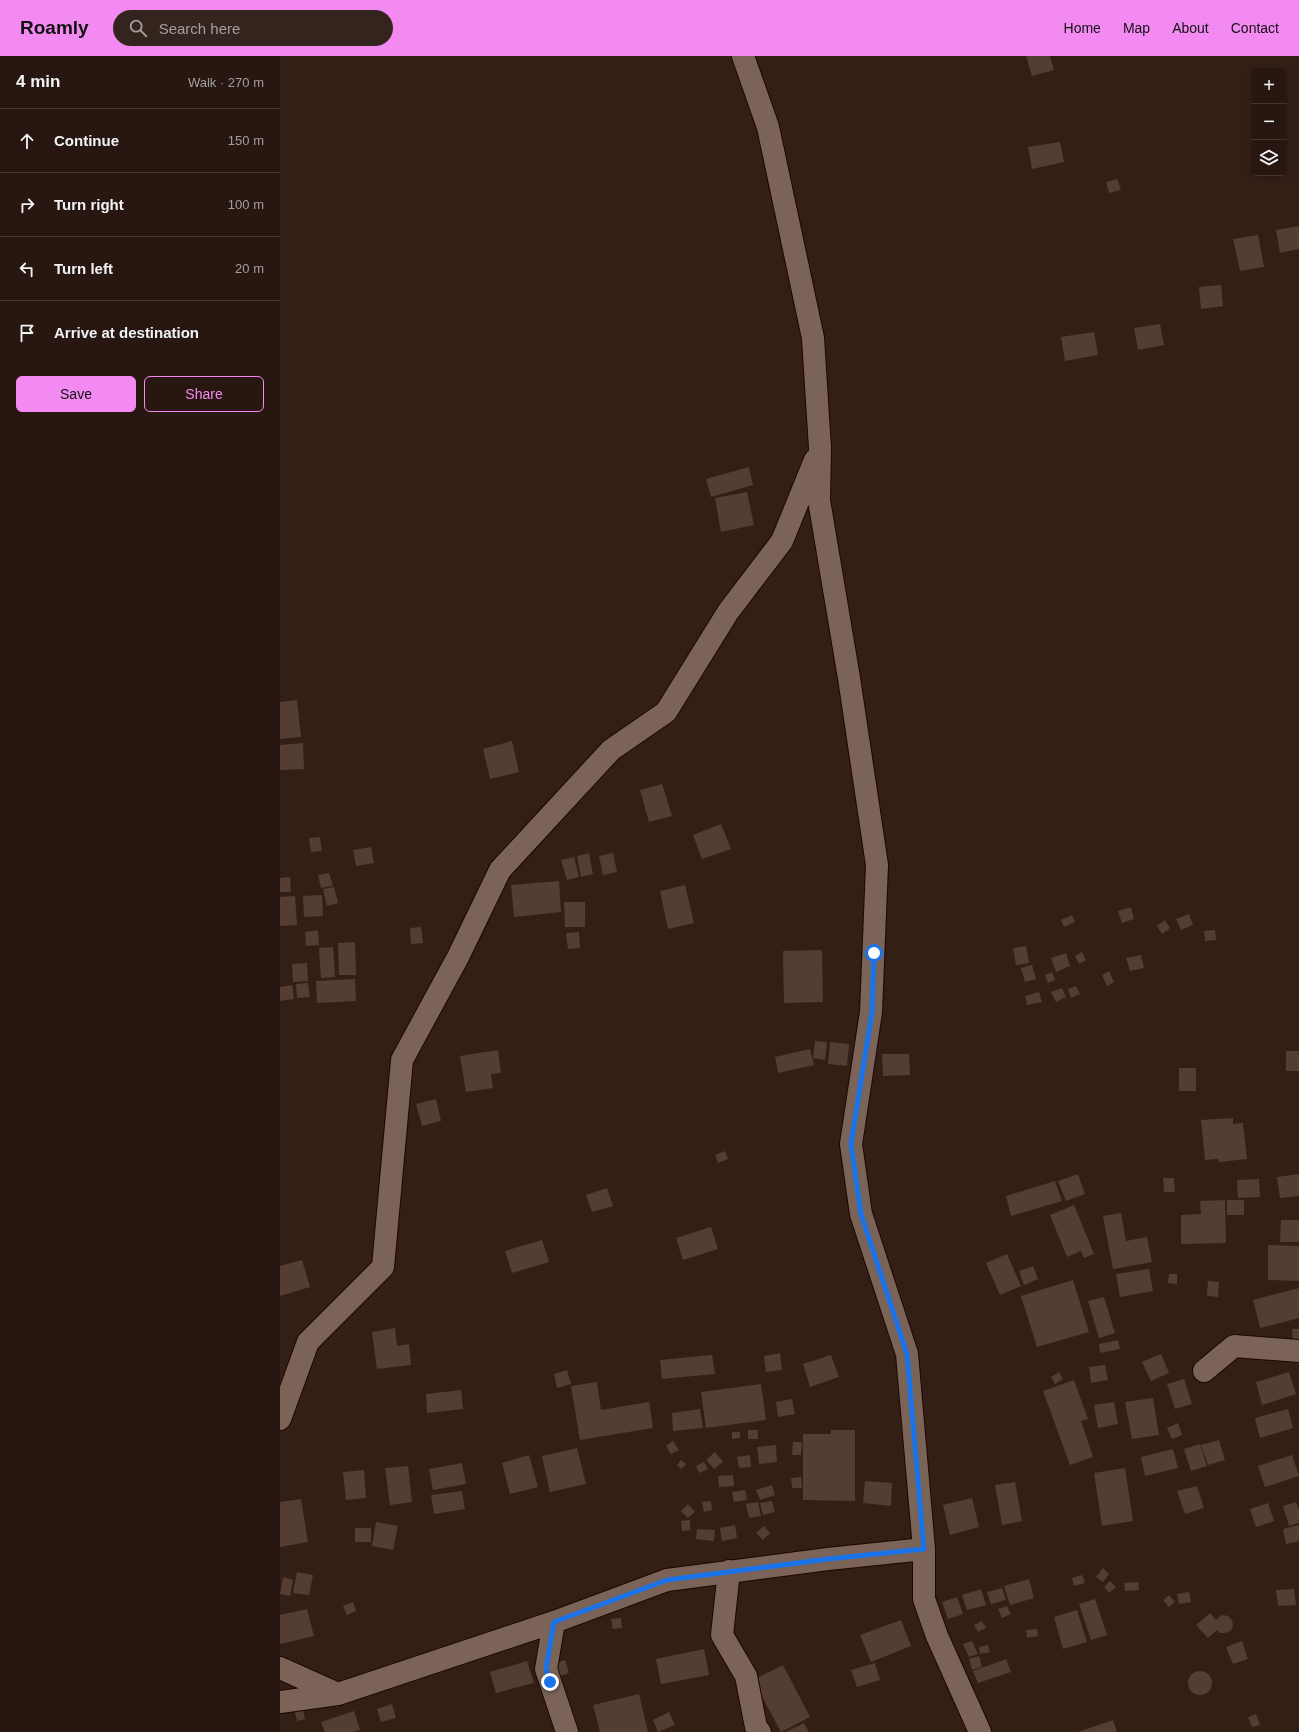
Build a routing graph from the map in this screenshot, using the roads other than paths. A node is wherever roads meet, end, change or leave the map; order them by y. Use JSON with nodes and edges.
{"nodes":[{"id":1,"x":743,"y":56,"type":"edge"},
{"id":2,"x":820,"y":448,"type":"junction"},
{"id":3,"x":1299,"y":1351,"type":"edge"},
{"id":4,"x":1204,"y":1371,"type":"dead end"},
{"id":5,"x":280,"y":1419,"type":"edge"},
{"id":6,"x":924,"y":1549,"type":"junction"},
{"id":7,"x":729,"y":1571,"type":"junction"},
{"id":8,"x":554,"y":1622,"type":"junction"},
{"id":9,"x":280,"y":1668,"type":"edge"},
{"id":10,"x":338,"y":1694,"type":"junction"},
{"id":11,"x":280,"y":1702,"type":"edge"},
{"id":12,"x":567,"y":1732,"type":"edge"},
{"id":13,"x":760,"y":1732,"type":"edge"},
{"id":14,"x":980,"y":1732,"type":"edge"}],
"edges":[{"from":1,"to":2,"type":"street"},
{"from":2,"to":5,"type":"street"},
{"from":2,"to":6,"type":"street"},
{"from":3,"to":4,"type":"street"},
{"from":6,"to":7,"type":"street"},
{"from":6,"to":14,"type":"street"},
{"from":7,"to":8,"type":"street"},
{"from":7,"to":13,"type":"street"},
{"from":8,"to":10,"type":"street"},
{"from":8,"to":12,"type":"street"},
{"from":9,"to":10,"type":"street"},
{"from":10,"to":11,"type":"street"}]}
